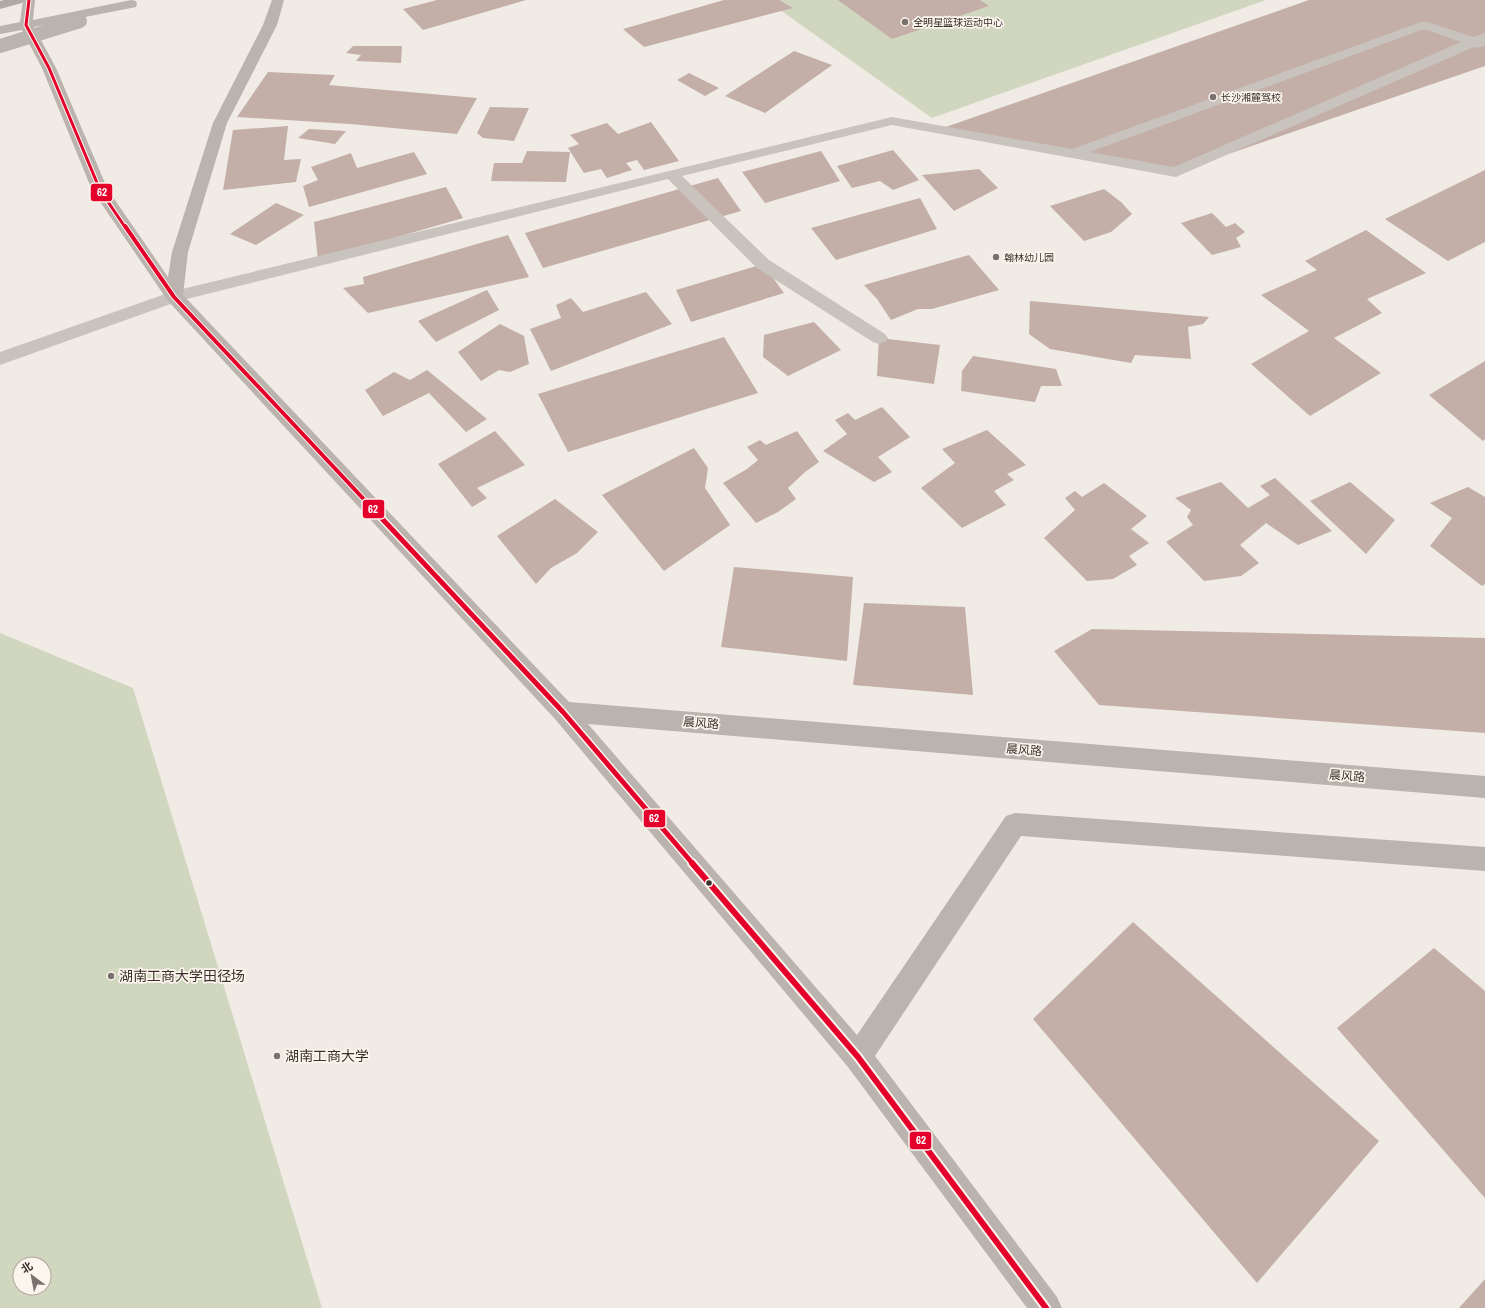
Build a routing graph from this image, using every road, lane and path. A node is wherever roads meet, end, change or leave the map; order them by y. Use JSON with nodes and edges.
{"nodes":[{"id":1,"x":18,"y":0,"type":"edge"},
{"id":2,"x":29,"y":0,"type":"edge"},
{"id":3,"x":278,"y":0,"type":"edge"},
{"id":4,"x":0,"y":5,"type":"edge"},
{"id":5,"x":26,"y":25,"type":"junction"},
{"id":6,"x":0,"y":30,"type":"edge"},
{"id":7,"x":1481,"y":42,"type":"edge"},
{"id":8,"x":0,"y":46,"type":"edge"},
{"id":9,"x":1072,"y":153,"type":"junction"},
{"id":10,"x":671,"y":174,"type":"junction"},
{"id":11,"x":174,"y":297,"type":"junction"},
{"id":12,"x":879,"y":338,"type":"dead end"},
{"id":13,"x":0,"y":359,"type":"edge"},
{"id":14,"x":563,"y":712,"type":"junction"},
{"id":15,"x":1485,"y":787,"type":"edge"},
{"id":16,"x":1485,"y":859,"type":"edge"},
{"id":17,"x":858,"y":1057,"type":"junction"},
{"id":18,"x":1046,"y":1308,"type":"edge"}],
"edges":[{"from":1,"to":4,"type":"highway"},
{"from":2,"to":5,"type":"street"},
{"from":3,"to":11,"type":"street"},
{"from":5,"to":6,"type":"street"},
{"from":5,"to":8,"type":"street","bridge":true},
{"from":5,"to":11,"type":"street"},
{"from":7,"to":9,"type":"street"},
{"from":7,"to":9,"type":"street"},
{"from":9,"to":10,"type":"street"},
{"from":10,"to":11,"type":"street"},
{"from":10,"to":12,"type":"street"},
{"from":11,"to":13,"type":"street"},
{"from":11,"to":14,"type":"street"},
{"from":14,"to":15,"type":"street","name":"晨风路"},
{"from":14,"to":17,"type":"street"},
{"from":16,"to":17,"type":"street"},
{"from":17,"to":18,"type":"street"}]}
